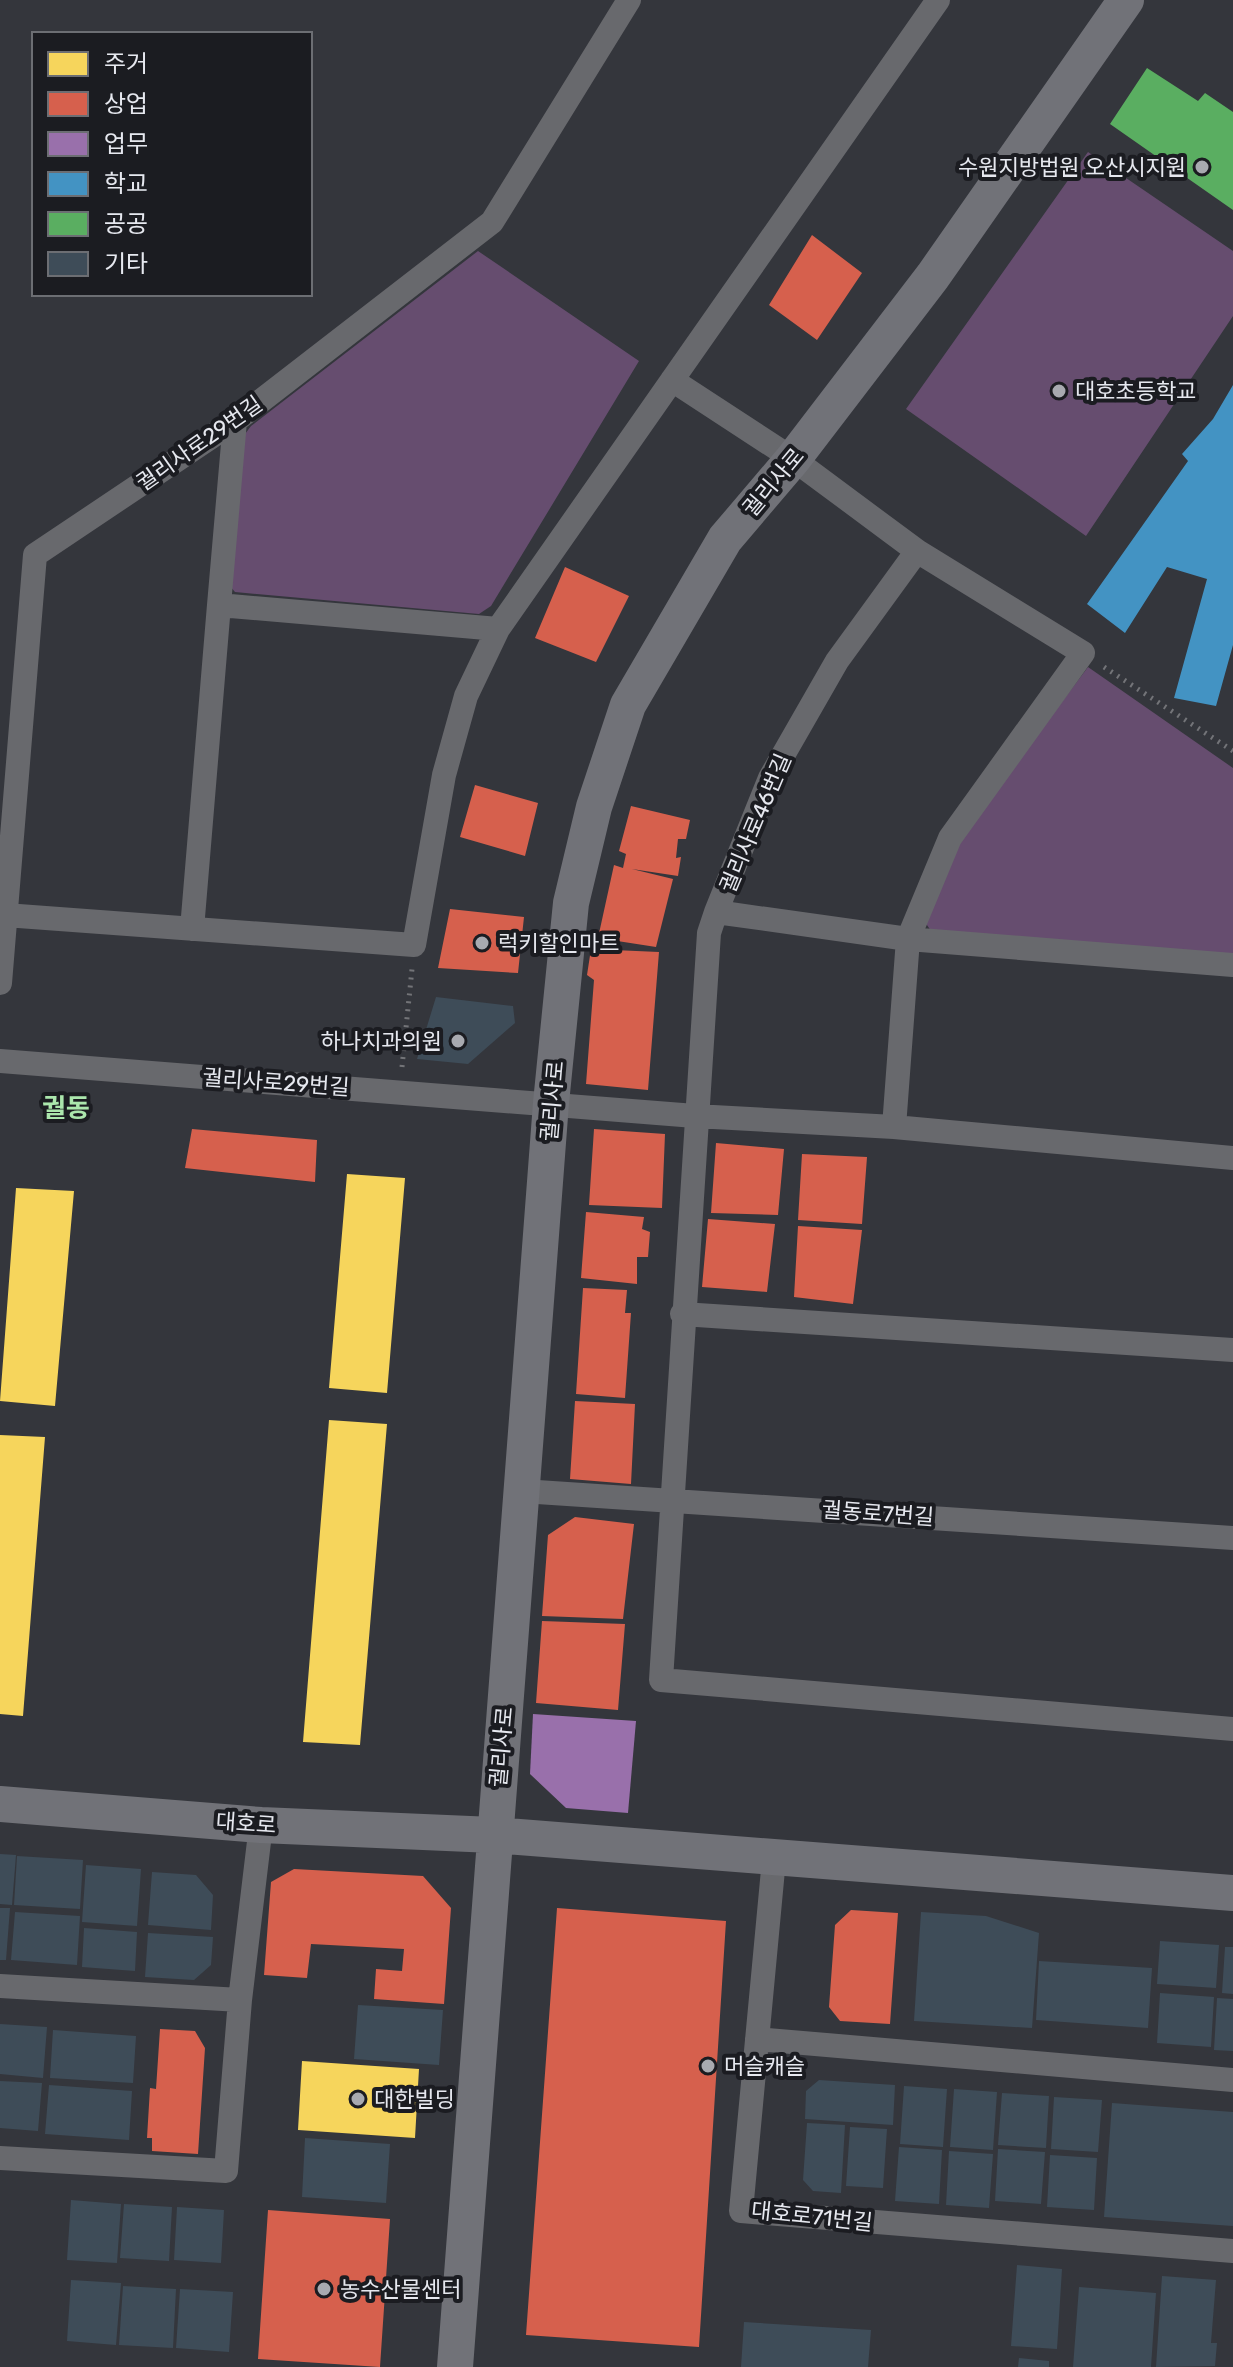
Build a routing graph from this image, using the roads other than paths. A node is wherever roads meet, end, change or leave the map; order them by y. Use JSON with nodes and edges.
{"nodes":[{"id":1,"x":629,"y":0,"type":"edge"},
{"id":2,"x":938,"y":0,"type":"edge"},
{"id":3,"x":1126,"y":0,"type":"edge"},
{"id":4,"x":672,"y":380,"type":"junction"},
{"id":5,"x":235,"y":421,"type":"junction"},
{"id":6,"x":793,"y":459,"type":"junction"},
{"id":7,"x":917,"y":551,"type":"junction"},
{"id":8,"x":219,"y":605,"type":"junction"},
{"id":9,"x":498,"y":629,"type":"junction"},
{"id":10,"x":716,"y":912,"type":"junction"},
{"id":11,"x":5,"y":915,"type":"junction"},
{"id":12,"x":192,"y":929,"type":"junction"},
{"id":13,"x":908,"y":939,"type":"junction"},
{"id":14,"x":1233,"y":965,"type":"edge"},
{"id":15,"x":0,"y":983,"type":"edge"},
{"id":16,"x":0,"y":1061,"type":"edge"},
{"id":17,"x":551,"y":1103,"type":"junction"},
{"id":18,"x":695,"y":1116,"type":"junction"},
{"id":19,"x":894,"y":1127,"type":"junction"},
{"id":20,"x":1233,"y":1158,"type":"edge"},
{"id":21,"x":682,"y":1314,"type":"junction"},
{"id":22,"x":1233,"y":1350,"type":"edge"},
{"id":23,"x":522,"y":1491,"type":"junction"},
{"id":24,"x":672,"y":1499,"type":"junction"},
{"id":25,"x":1233,"y":1538,"type":"edge"},
{"id":26,"x":1233,"y":1729,"type":"edge"},
{"id":27,"x":0,"y":1804,"type":"edge"},
{"id":28,"x":261,"y":1825,"type":"junction"},
{"id":29,"x":493,"y":1835,"type":"junction"},
{"id":30,"x":774,"y":1859,"type":"junction"},
{"id":31,"x":1233,"y":1893,"type":"edge"},
{"id":32,"x":0,"y":1986,"type":"edge"},
{"id":33,"x":240,"y":2000,"type":"junction"},
{"id":34,"x":757,"y":2039,"type":"junction"},
{"id":35,"x":1233,"y":2080,"type":"edge"},
{"id":36,"x":0,"y":2158,"type":"edge"},
{"id":37,"x":1233,"y":2251,"type":"edge"},
{"id":38,"x":455,"y":2367,"type":"edge"}],
"edges":[{"from":1,"to":5,"type":"street","name":"궐리사로29번길"},
{"from":2,"to":4,"type":"street"},
{"from":3,"to":6,"type":"street","name":"궐리사로"},
{"from":4,"to":6,"type":"street"},
{"from":4,"to":9,"type":"street"},
{"from":5,"to":8,"type":"street"},
{"from":5,"to":11,"type":"street","name":"궐리사로29번길"},
{"from":6,"to":7,"type":"street"},
{"from":6,"to":17,"type":"street","name":"궐리사로"},
{"from":7,"to":10,"type":"street","name":"궐리사로46번길"},
{"from":7,"to":13,"type":"street"},
{"from":8,"to":9,"type":"street"},
{"from":8,"to":12,"type":"street"},
{"from":9,"to":12,"type":"street"},
{"from":10,"to":13,"type":"street","name":"궐리사로46번길"},
{"from":10,"to":18,"type":"street"},
{"from":11,"to":12,"type":"street"},
{"from":11,"to":15,"type":"street","name":"궐리사로29번길"},
{"from":13,"to":14,"type":"street","name":"궐리사로46번길"},
{"from":13,"to":19,"type":"street"},
{"from":16,"to":17,"type":"street","name":"궐리사로29번길"},
{"from":17,"to":18,"type":"street","name":"궐리사로29번길"},
{"from":17,"to":23,"type":"street","name":"궐리사로"},
{"from":18,"to":19,"type":"street","name":"궐리사로29번길"},
{"from":18,"to":21,"type":"street"},
{"from":19,"to":20,"type":"street","name":"궐리사로29번길"},
{"from":21,"to":22,"type":"street"},
{"from":21,"to":24,"type":"street"},
{"from":23,"to":24,"type":"street","name":"궐동로7번길"},
{"from":23,"to":29,"type":"street","name":"궐리사로"},
{"from":24,"to":25,"type":"street","name":"궐동로7번길"},
{"from":24,"to":26,"type":"street"},
{"from":27,"to":28,"type":"street","name":"대호로"},
{"from":28,"to":29,"type":"street","name":"대호로"},
{"from":28,"to":33,"type":"street"},
{"from":29,"to":30,"type":"street","name":"대호로"},
{"from":29,"to":38,"type":"street","name":"궐리사로"},
{"from":30,"to":31,"type":"street","name":"대호로"},
{"from":30,"to":34,"type":"street","name":"대호로71번길"},
{"from":32,"to":33,"type":"street"},
{"from":33,"to":36,"type":"street"},
{"from":34,"to":35,"type":"street"},
{"from":34,"to":37,"type":"street","name":"대호로71번길"}]}
